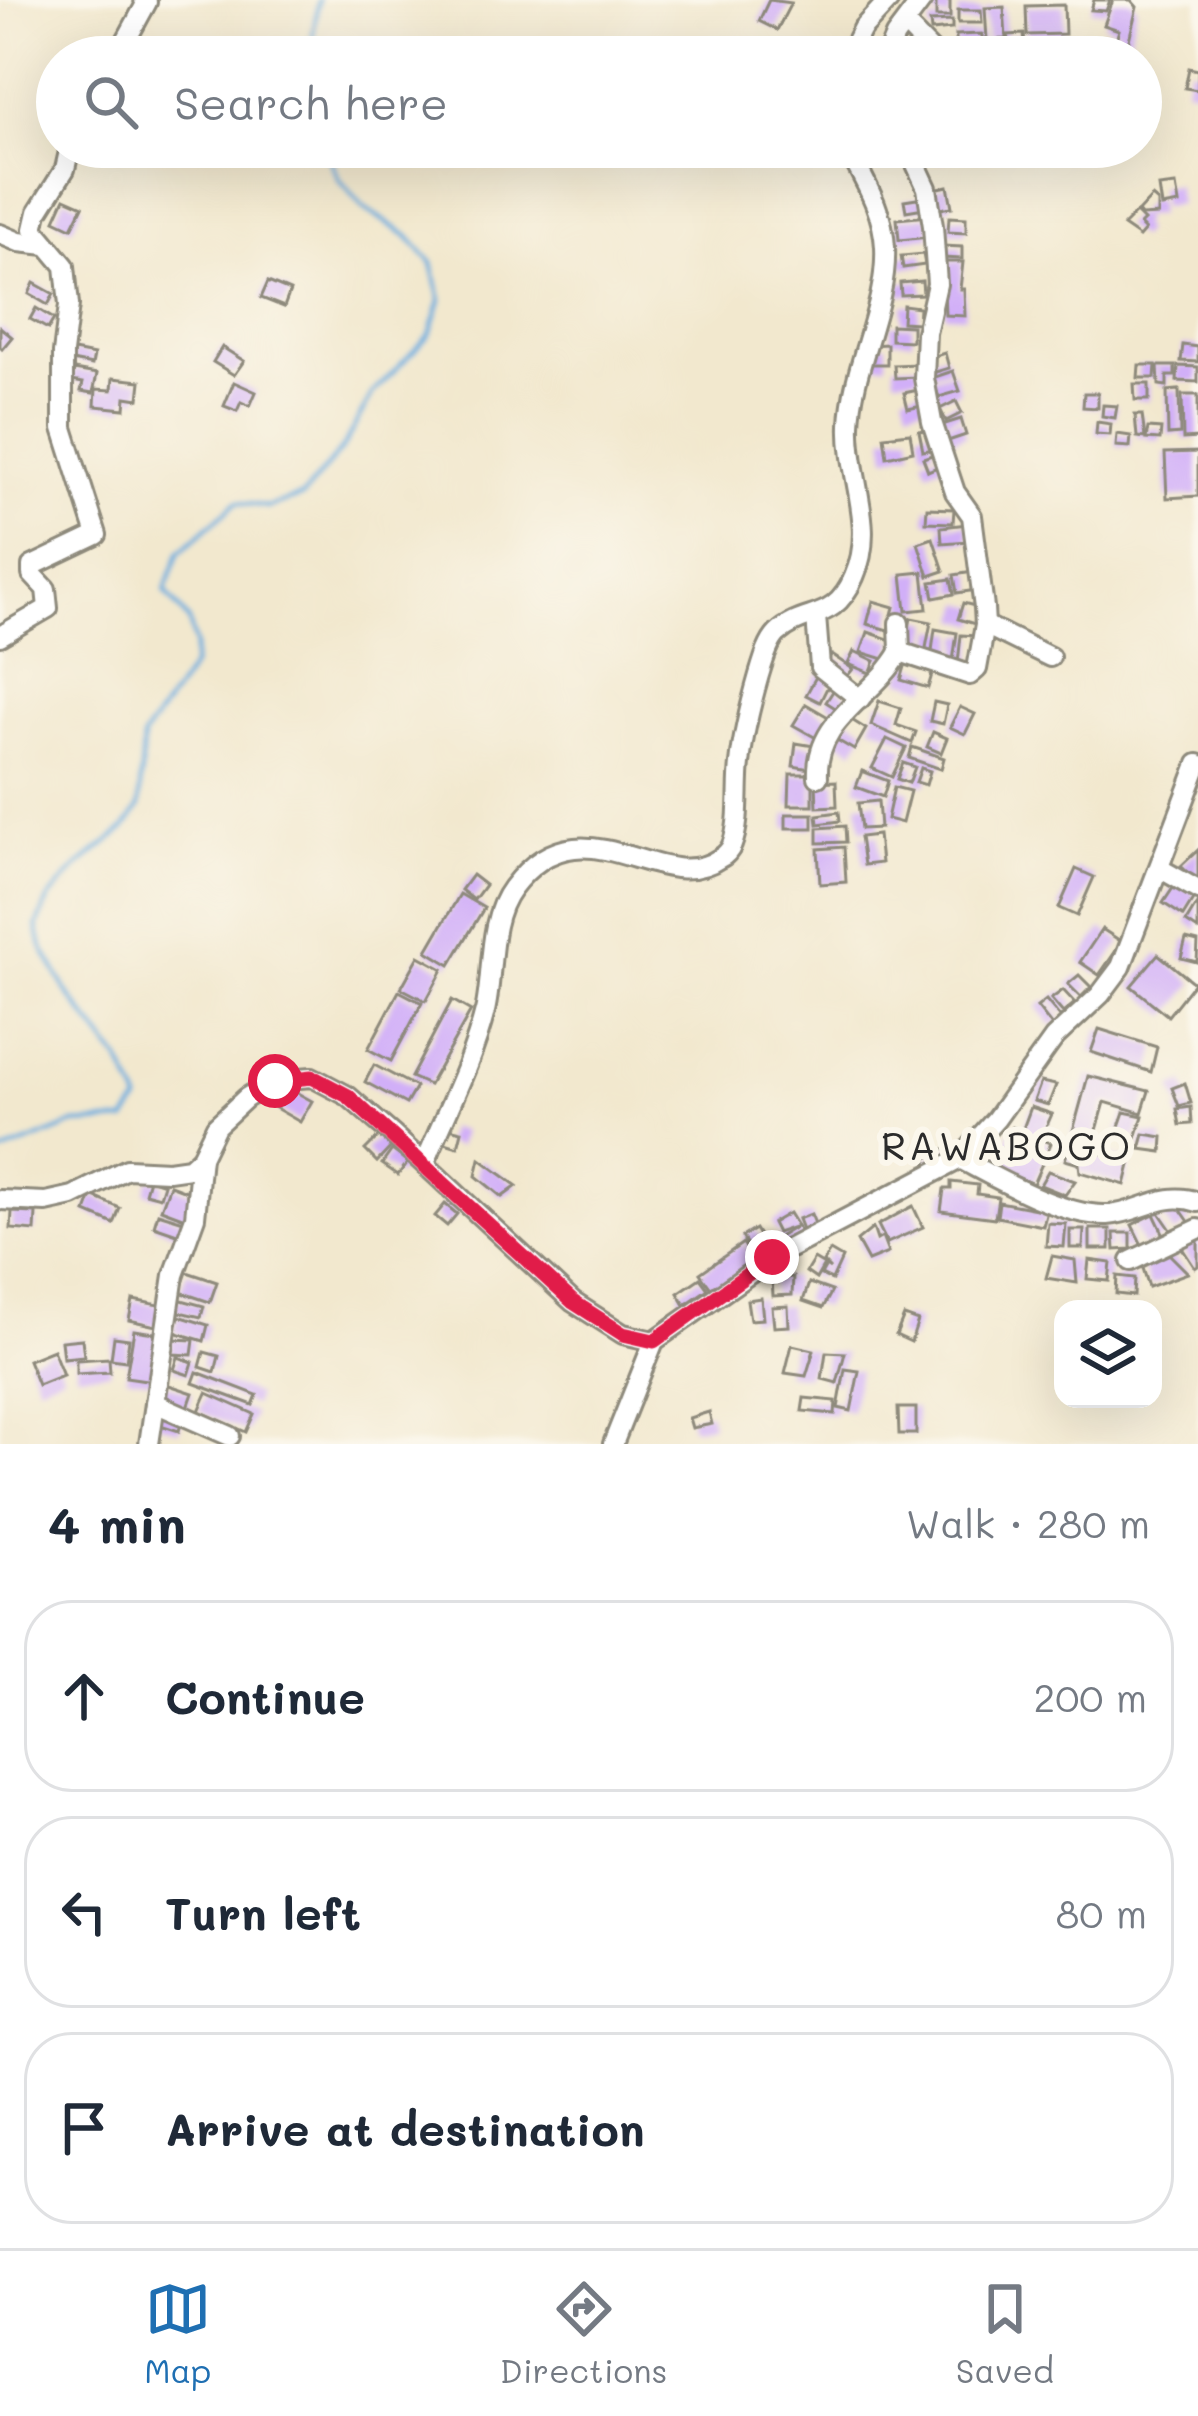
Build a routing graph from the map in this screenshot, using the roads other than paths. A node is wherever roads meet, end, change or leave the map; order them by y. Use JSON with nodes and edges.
{"nodes":[{"id":1,"x":147,"y":0,"type":"edge"},
{"id":2,"x":889,"y":0,"type":"edge"},
{"id":3,"x":922,"y":0,"type":"edge"},
{"id":4,"x":904,"y":24,"type":"junction"},
{"id":5,"x":128,"y":36,"type":"edge"},
{"id":6,"x":858,"y":36,"type":"edge"},
{"id":7,"x":897,"y":36,"type":"edge"},
{"id":8,"x":916,"y":36,"type":"edge"},
{"id":9,"x":64,"y":168,"type":"edge"},
{"id":10,"x":858,"y":168,"type":"edge"},
{"id":11,"x":918,"y":168,"type":"edge"},
{"id":12,"x":9,"y":245,"type":"edge"},
{"id":13,"x":51,"y":245,"type":"junction"},
{"id":14,"x":816,"y":616,"type":"junction"},
{"id":15,"x":899,"y":622,"type":"dead end"},
{"id":16,"x":986,"y":625,"type":"junction"},
{"id":17,"x":0,"y":636,"type":"edge"},
{"id":18,"x":900,"y":652,"type":"junction"},
{"id":19,"x":1050,"y":658,"type":"dead end"},
{"id":20,"x":860,"y":699,"type":"junction"},
{"id":21,"x":1198,"y":764,"type":"edge"},
{"id":22,"x":818,"y":777,"type":"dead end"},
{"id":23,"x":1159,"y":868,"type":"junction"},
{"id":24,"x":1198,"y":890,"type":"edge"},
{"id":25,"x":201,"y":1157,"type":"junction"},
{"id":26,"x":960,"y":1159,"type":"junction"},
{"id":27,"x":425,"y":1163,"type":"junction"},
{"id":28,"x":0,"y":1200,"type":"edge"},
{"id":29,"x":1198,"y":1202,"type":"edge"},
{"id":30,"x":1198,"y":1229,"type":"edge"},
{"id":31,"x":1131,"y":1261,"type":"dead end"},
{"id":32,"x":654,"y":1341,"type":"junction"},
{"id":33,"x":154,"y":1403,"type":"junction"},
{"id":34,"x":230,"y":1436,"type":"dead end"},
{"id":35,"x":149,"y":1444,"type":"edge"},
{"id":36,"x":613,"y":1444,"type":"edge"}],
"edges":[{"from":1,"to":5,"type":"street"},
{"from":2,"to":6,"type":"street"},
{"from":3,"to":4,"type":"street"},
{"from":4,"to":7,"type":"street"},
{"from":4,"to":8,"type":"street"},
{"from":9,"to":13,"type":"street"},
{"from":10,"to":14,"type":"street"},
{"from":11,"to":16,"type":"street"},
{"from":12,"to":13,"type":"street"},
{"from":13,"to":17,"type":"street"},
{"from":14,"to":20,"type":"street"},
{"from":14,"to":27,"type":"street"},
{"from":15,"to":18,"type":"street"},
{"from":16,"to":18,"type":"street"},
{"from":16,"to":19,"type":"street"},
{"from":18,"to":20,"type":"street"},
{"from":20,"to":22,"type":"street"},
{"from":21,"to":23,"type":"street"},
{"from":23,"to":24,"type":"street"},
{"from":23,"to":26,"type":"street"},
{"from":25,"to":27,"type":"street"},
{"from":25,"to":28,"type":"street"},
{"from":25,"to":33,"type":"street"},
{"from":26,"to":29,"type":"street"},
{"from":26,"to":32,"type":"street"},
{"from":27,"to":32,"type":"street"},
{"from":30,"to":31,"type":"street"},
{"from":32,"to":36,"type":"street"},
{"from":33,"to":34,"type":"street"},
{"from":33,"to":35,"type":"street"}]}
